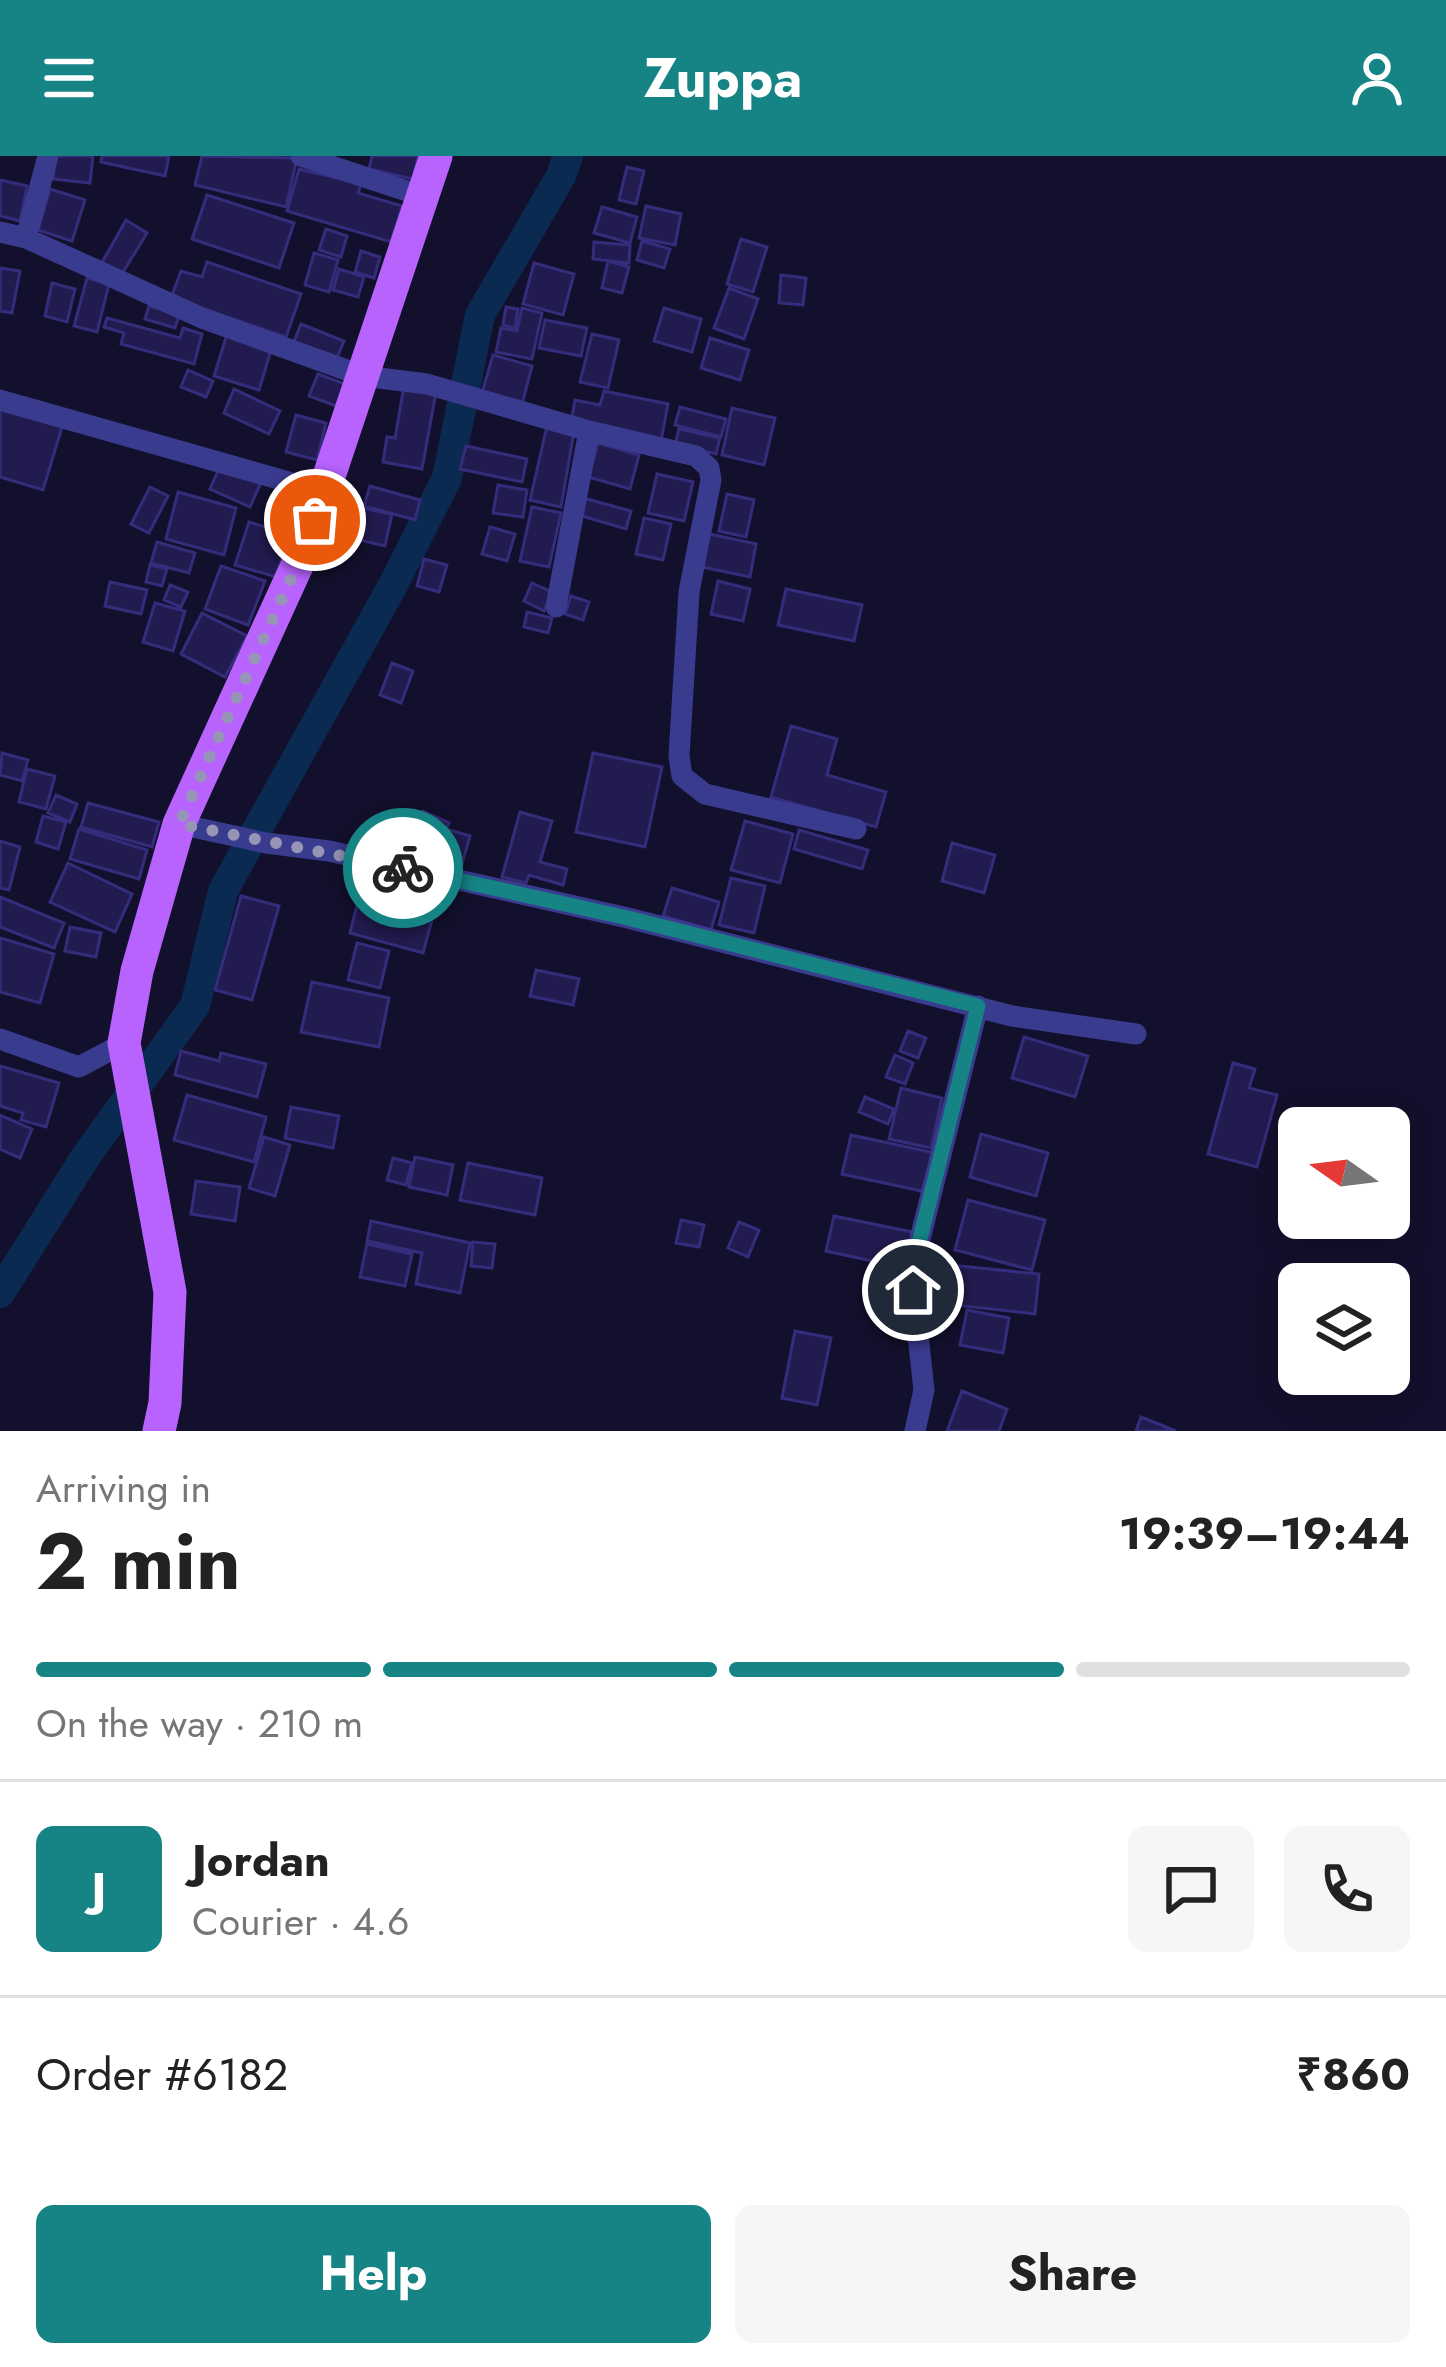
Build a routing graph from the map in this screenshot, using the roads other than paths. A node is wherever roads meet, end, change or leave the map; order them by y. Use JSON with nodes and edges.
{"nodes":[{"id":1,"x":48,"y":156,"type":"edge"},
{"id":2,"x":301,"y":156,"type":"edge"},
{"id":3,"x":436,"y":156,"type":"edge"},
{"id":4,"x":422,"y":196,"type":"junction"},
{"id":5,"x":0,"y":232,"type":"edge"},
{"id":6,"x":26,"y":238,"type":"junction"},
{"id":7,"x":363,"y":376,"type":"junction"},
{"id":8,"x":0,"y":400,"type":"edge"},
{"id":9,"x":589,"y":430,"type":"junction"},
{"id":10,"x":324,"y":492,"type":"junction"},
{"id":11,"x":556,"y":607,"type":"dead end"},
{"id":12,"x":179,"y":824,"type":"junction"},
{"id":13,"x":856,"y":829,"type":"dead end"},
{"id":14,"x":978,"y":1006,"type":"junction"},
{"id":15,"x":1136,"y":1034,"type":"dead end"},
{"id":16,"x":0,"y":1039,"type":"edge"},
{"id":17,"x":124,"y":1043,"type":"junction"},
{"id":18,"x":159,"y":1431,"type":"edge"},
{"id":19,"x":915,"y":1431,"type":"edge"}],
"edges":[{"from":1,"to":6,"type":"street"},
{"from":2,"to":4,"type":"street"},
{"from":3,"to":4,"type":"main road"},
{"from":4,"to":7,"type":"main road"},
{"from":5,"to":6,"type":"street"},
{"from":6,"to":7,"type":"street"},
{"from":7,"to":9,"type":"street"},
{"from":7,"to":10,"type":"main road"},
{"from":8,"to":10,"type":"street"},
{"from":9,"to":11,"type":"street"},
{"from":9,"to":13,"type":"street"},
{"from":10,"to":12,"type":"main road"},
{"from":12,"to":14,"type":"street"},
{"from":12,"to":17,"type":"main road"},
{"from":14,"to":15,"type":"street"},
{"from":14,"to":19,"type":"street"},
{"from":16,"to":17,"type":"street"},
{"from":17,"to":18,"type":"main road"}]}
